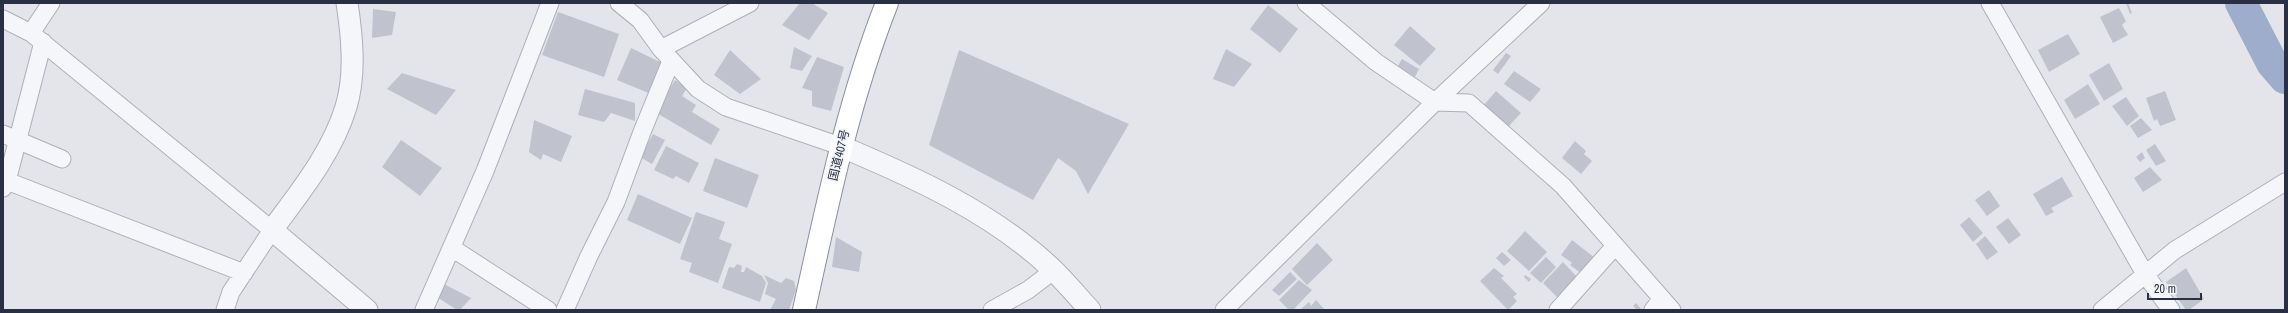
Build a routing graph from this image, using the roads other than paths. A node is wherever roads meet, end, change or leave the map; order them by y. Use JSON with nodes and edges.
{"nodes":[{"id":1,"x":51,"y":3,"type":"edge"},
{"id":2,"x":347,"y":3,"type":"edge"},
{"id":3,"x":550,"y":3,"type":"edge"},
{"id":4,"x":619,"y":3,"type":"edge"},
{"id":5,"x":750,"y":3,"type":"edge"},
{"id":6,"x":887,"y":3,"type":"edge"},
{"id":7,"x":1306,"y":3,"type":"edge"},
{"id":8,"x":1541,"y":3,"type":"edge"},
{"id":9,"x":1990,"y":3,"type":"edge"},
{"id":10,"x":3,"y":18,"type":"edge"},
{"id":11,"x":37,"y":37,"type":"junction"},
{"id":12,"x":666,"y":55,"type":"junction"},
{"id":13,"x":1435,"y":102,"type":"junction"},
{"id":14,"x":11,"y":138,"type":"edge"},
{"id":15,"x":840,"y":146,"type":"junction"},
{"id":16,"x":62,"y":159,"type":"dead end"},
{"id":17,"x":2285,"y":182,"type":"edge"},
{"id":18,"x":5,"y":185,"type":"edge"},
{"id":19,"x":272,"y":230,"type":"junction"},
{"id":20,"x":1615,"y":246,"type":"junction"},
{"id":21,"x":452,"y":248,"type":"junction"},
{"id":22,"x":1053,"y":271,"type":"junction"},
{"id":23,"x":244,"y":273,"type":"junction"},
{"id":24,"x":2145,"y":274,"type":"junction"},
{"id":25,"x":1662,"y":306,"type":"edge"},
{"id":26,"x":225,"y":310,"type":"edge"},
{"id":27,"x":368,"y":310,"type":"edge"},
{"id":28,"x":424,"y":310,"type":"edge"},
{"id":29,"x":548,"y":310,"type":"edge"},
{"id":30,"x":565,"y":310,"type":"edge"},
{"id":31,"x":804,"y":310,"type":"edge"},
{"id":32,"x":992,"y":310,"type":"edge"},
{"id":33,"x":1090,"y":310,"type":"edge"},
{"id":34,"x":1224,"y":310,"type":"edge"},
{"id":35,"x":1558,"y":310,"type":"edge"},
{"id":36,"x":2102,"y":310,"type":"edge"},
{"id":37,"x":2172,"y":310,"type":"edge"}],
"edges":[{"from":1,"to":11,"type":"street"},
{"from":2,"to":19,"type":"street"},
{"from":3,"to":21,"type":"street"},
{"from":4,"to":12,"type":"street"},
{"from":5,"to":12,"type":"street"},
{"from":6,"to":15,"type":"highway","name":"国道407号"},
{"from":7,"to":13,"type":"street"},
{"from":8,"to":13,"type":"street"},
{"from":9,"to":24,"type":"street"},
{"from":10,"to":11,"type":"street"},
{"from":11,"to":14,"type":"street"},
{"from":11,"to":19,"type":"street"},
{"from":12,"to":15,"type":"street"},
{"from":12,"to":30,"type":"street"},
{"from":13,"to":20,"type":"street"},
{"from":13,"to":34,"type":"street"},
{"from":14,"to":16,"type":"street"},
{"from":14,"to":18,"type":"street"},
{"from":15,"to":22,"type":"street"},
{"from":15,"to":31,"type":"highway","name":"国道407号"},
{"from":17,"to":24,"type":"street"},
{"from":18,"to":23,"type":"street"},
{"from":19,"to":23,"type":"street"},
{"from":19,"to":27,"type":"street"},
{"from":20,"to":25,"type":"street"},
{"from":20,"to":35,"type":"street"},
{"from":21,"to":28,"type":"street"},
{"from":21,"to":29,"type":"street"},
{"from":22,"to":32,"type":"street"},
{"from":22,"to":33,"type":"street"},
{"from":23,"to":26,"type":"street"},
{"from":24,"to":36,"type":"street"},
{"from":24,"to":37,"type":"street"}]}
